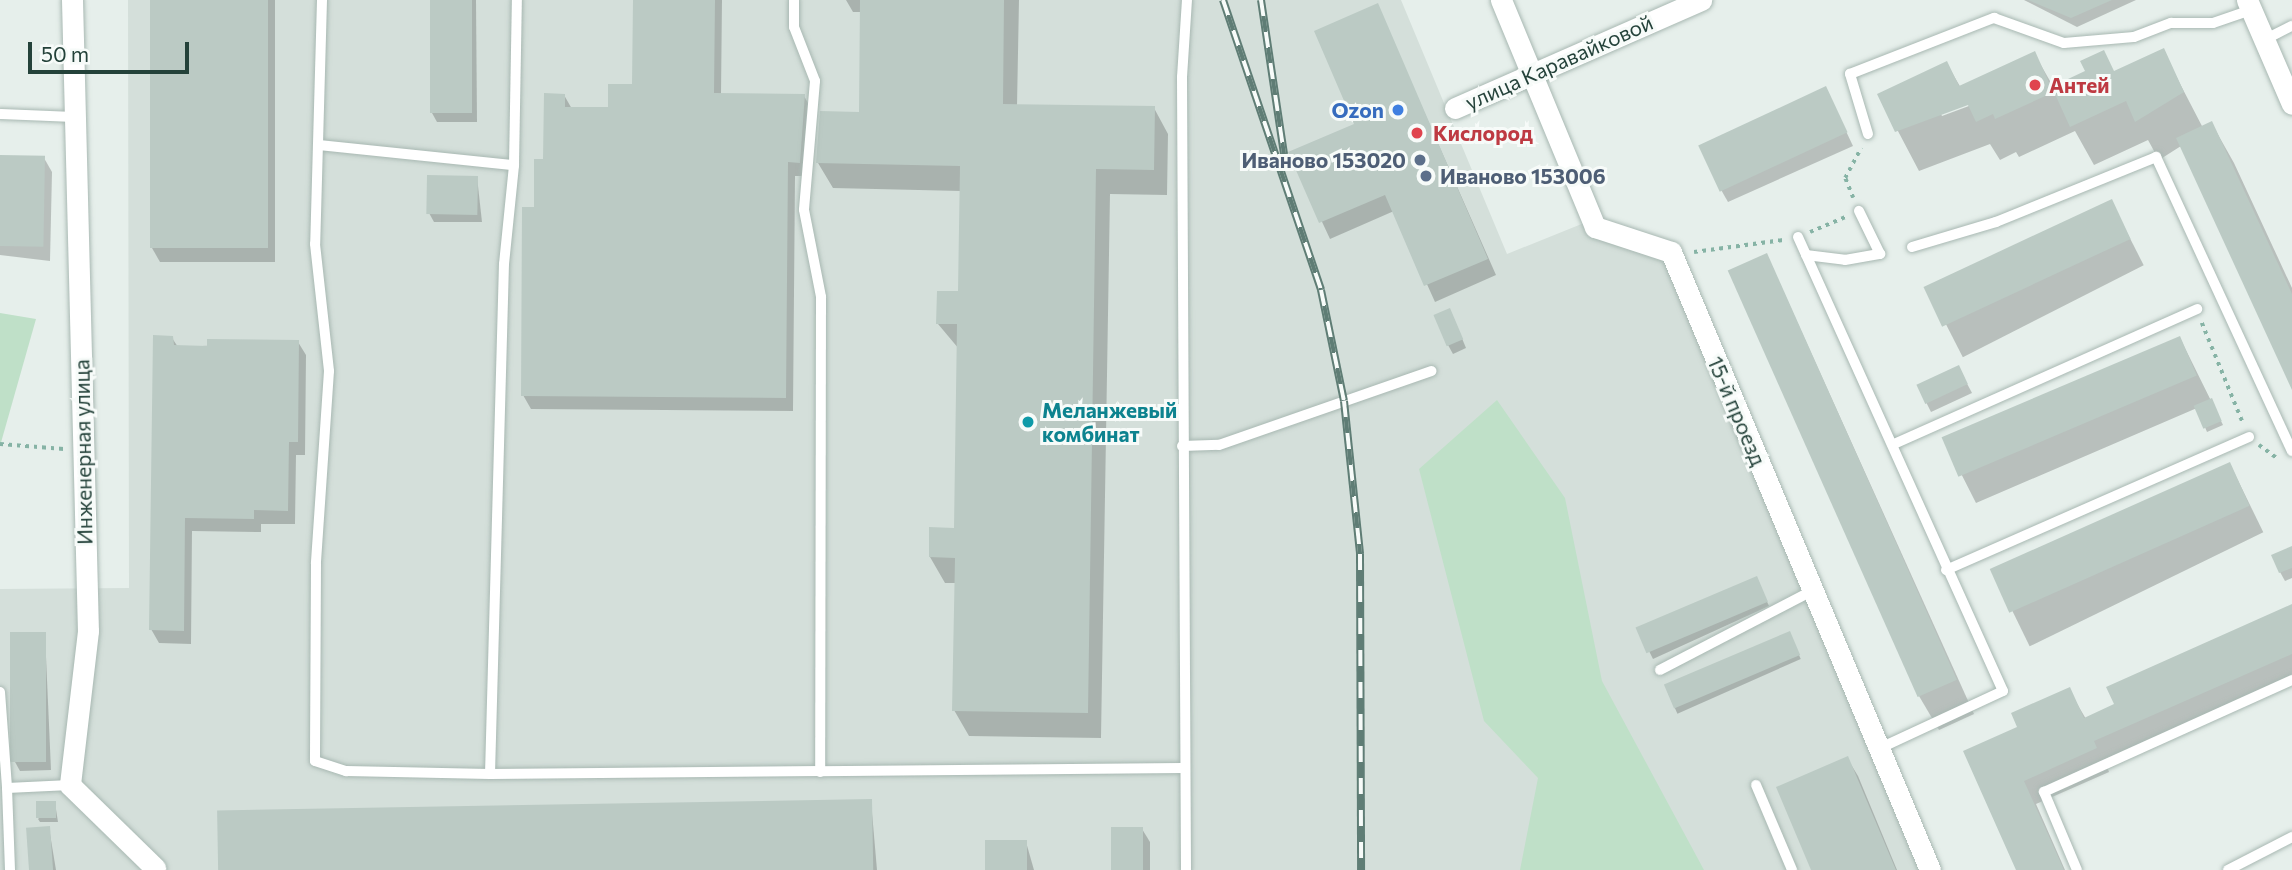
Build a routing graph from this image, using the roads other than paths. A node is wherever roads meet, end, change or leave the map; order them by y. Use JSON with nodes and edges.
{"nodes":[{"id":1,"x":72,"y":0,"type":"edge"},
{"id":2,"x":322,"y":0,"type":"edge"},
{"id":3,"x":517,"y":0,"type":"edge"},
{"id":4,"x":794,"y":0,"type":"edge"},
{"id":5,"x":1187,"y":0,"type":"edge"},
{"id":6,"x":1501,"y":0,"type":"edge"},
{"id":7,"x":1701,"y":0,"type":"edge"},
{"id":8,"x":2249,"y":5,"type":"edge"},
{"id":9,"x":2292,"y":26,"type":"edge"},
{"id":10,"x":2264,"y":40,"type":"junction"},
{"id":11,"x":1532,"y":74,"type":"junction"},
{"id":12,"x":2292,"y":104,"type":"edge"},
{"id":13,"x":1455,"y":108,"type":"dead end"},
{"id":14,"x":0,"y":114,"type":"edge"},
{"id":15,"x":75,"y":117,"type":"junction"},
{"id":16,"x":1868,"y":134,"type":"road end"},
{"id":17,"x":319,"y":145,"type":"junction"},
{"id":18,"x":514,"y":165,"type":"junction"},
{"id":19,"x":1859,"y":211,"type":"road end"},
{"id":20,"x":1798,"y":237,"type":"road end"},
{"id":21,"x":1912,"y":247,"type":"dead end"},
{"id":22,"x":1806,"y":254,"type":"junction"},
{"id":23,"x":2197,"y":309,"type":"road end"},
{"id":24,"x":1431,"y":371,"type":"dead end"},
{"id":25,"x":2249,"y":437,"type":"road end"},
{"id":26,"x":1894,"y":444,"type":"junction"},
{"id":27,"x":1182,"y":446,"type":"junction"},
{"id":28,"x":2292,"y":451,"type":"edge"},
{"id":29,"x":1946,"y":570,"type":"junction"},
{"id":30,"x":1812,"y":592,"type":"junction"},
{"id":31,"x":1660,"y":670,"type":"dead end"},
{"id":32,"x":2292,"y":680,"type":"edge"},
{"id":33,"x":0,"y":692,"type":"edge"},
{"id":34,"x":1878,"y":748,"type":"junction"},
{"id":35,"x":1183,"y":768,"type":"junction"},
{"id":36,"x":820,"y":772,"type":"junction"},
{"id":37,"x":490,"y":774,"type":"junction"},
{"id":38,"x":70,"y":785,"type":"junction"},
{"id":39,"x":1756,"y":785,"type":"dead end"},
{"id":40,"x":7,"y":788,"type":"junction"},
{"id":41,"x":4,"y":809,"type":"edge"},
{"id":42,"x":2292,"y":837,"type":"edge"},
{"id":43,"x":155,"y":868,"type":"dead end"},
{"id":44,"x":10,"y":870,"type":"edge"},
{"id":45,"x":1185,"y":870,"type":"edge"},
{"id":46,"x":1792,"y":870,"type":"edge"},
{"id":47,"x":1930,"y":870,"type":"edge"},
{"id":48,"x":2077,"y":870,"type":"edge"},
{"id":49,"x":2228,"y":870,"type":"edge"}],
"edges":[{"from":1,"to":15,"type":"street","name":"Инженерная улица"},
{"from":2,"to":17,"type":"lane"},
{"from":3,"to":18,"type":"lane"},
{"from":4,"to":36,"type":"lane"},
{"from":5,"to":27,"type":"lane"},
{"from":6,"to":11,"type":"street"},
{"from":7,"to":11,"type":"street","name":"улица Каравайковой"},
{"from":8,"to":10,"type":"street"},
{"from":8,"to":16,"type":"lane"},
{"from":9,"to":10,"type":"lane"},
{"from":10,"to":12,"type":"street"},
{"from":11,"to":13,"type":"street","name":"улица Каравайковой"},
{"from":11,"to":30,"type":"street","name":"15-й проезд"},
{"from":14,"to":15,"type":"lane"},
{"from":15,"to":38,"type":"street","name":"Инженерная улица"},
{"from":17,"to":18,"type":"lane"},
{"from":17,"to":37,"type":"lane"},
{"from":18,"to":37,"type":"lane"},
{"from":19,"to":22,"type":"lane"},
{"from":20,"to":22,"type":"lane"},
{"from":21,"to":28,"type":"lane"},
{"from":22,"to":26,"type":"lane"},
{"from":23,"to":26,"type":"lane"},
{"from":24,"to":27,"type":"lane"},
{"from":25,"to":29,"type":"lane"},
{"from":26,"to":29,"type":"lane"},
{"from":27,"to":35,"type":"lane"},
{"from":29,"to":34,"type":"lane"},
{"from":30,"to":31,"type":"lane"},
{"from":30,"to":34,"type":"street","name":"15-й проезд"},
{"from":32,"to":48,"type":"lane"},
{"from":33,"to":40,"type":"lane"},
{"from":34,"to":47,"type":"street","name":"15-й проезд"},
{"from":35,"to":36,"type":"lane"},
{"from":35,"to":45,"type":"lane"},
{"from":36,"to":37,"type":"lane"},
{"from":38,"to":40,"type":"lane"},
{"from":38,"to":43,"type":"street"},
{"from":39,"to":46,"type":"lane"},
{"from":40,"to":41,"type":"lane"},
{"from":41,"to":44,"type":"lane"},
{"from":42,"to":49,"type":"lane"}]}
